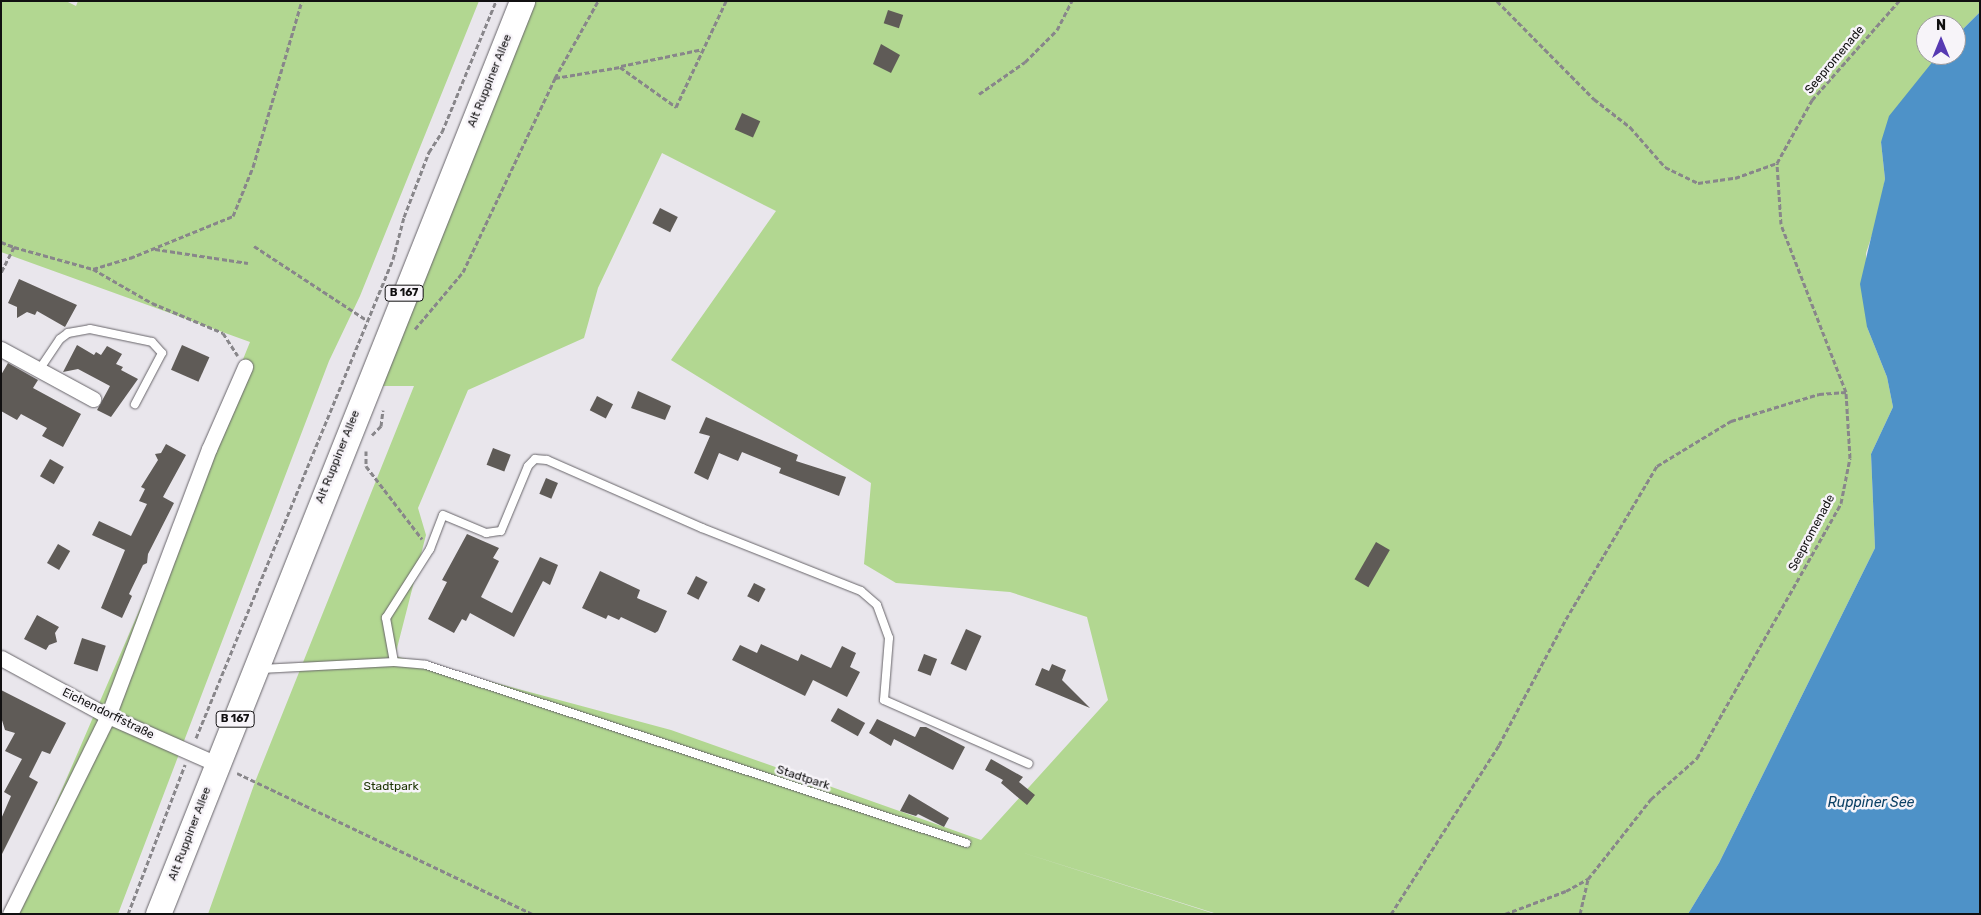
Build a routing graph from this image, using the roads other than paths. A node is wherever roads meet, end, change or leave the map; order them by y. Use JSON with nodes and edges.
{"nodes":[{"id":1,"x":522,"y":1,"type":"edge"},
{"id":2,"x":1,"y":349,"type":"edge"},
{"id":3,"x":244,"y":367,"type":"road end"},
{"id":4,"x":39,"y":370,"type":"junction"},
{"id":5,"x":93,"y":400,"type":"dead end"},
{"id":6,"x":135,"y":404,"type":"dead end"},
{"id":7,"x":1,"y":658,"type":"edge"},
{"id":8,"x":394,"y":662,"type":"junction"},
{"id":9,"x":254,"y":669,"type":"junction"},
{"id":10,"x":108,"y":716,"type":"junction"},
{"id":11,"x":218,"y":764,"type":"junction"},
{"id":12,"x":1028,"y":764,"type":"dead end"},
{"id":13,"x":966,"y":843,"type":"dead end"},
{"id":14,"x":10,"y":914,"type":"edge"},
{"id":15,"x":158,"y":914,"type":"edge"}],
"edges":[{"from":1,"to":9,"type":"main road","name":"Alt Ruppiner Allee","number":"B 167"},
{"from":2,"to":4,"type":"street"},
{"from":3,"to":10,"type":"street"},
{"from":4,"to":5,"type":"street"},
{"from":4,"to":6,"type":"lane"},
{"from":7,"to":10,"type":"street","name":"Eichendorffstraße"},
{"from":8,"to":9,"type":"lane","name":"Stadtpark"},
{"from":8,"to":12,"type":"lane"},
{"from":8,"to":13,"type":"lane","name":"Stadtpark"},
{"from":9,"to":11,"type":"main road","name":"Alt Ruppiner Allee","number":"B 167"},
{"from":10,"to":11,"type":"street","name":"Eichendorffstraße"},
{"from":10,"to":14,"type":"street"},
{"from":11,"to":15,"type":"main road","name":"Alt Ruppiner Allee","number":"B 167"}]}
